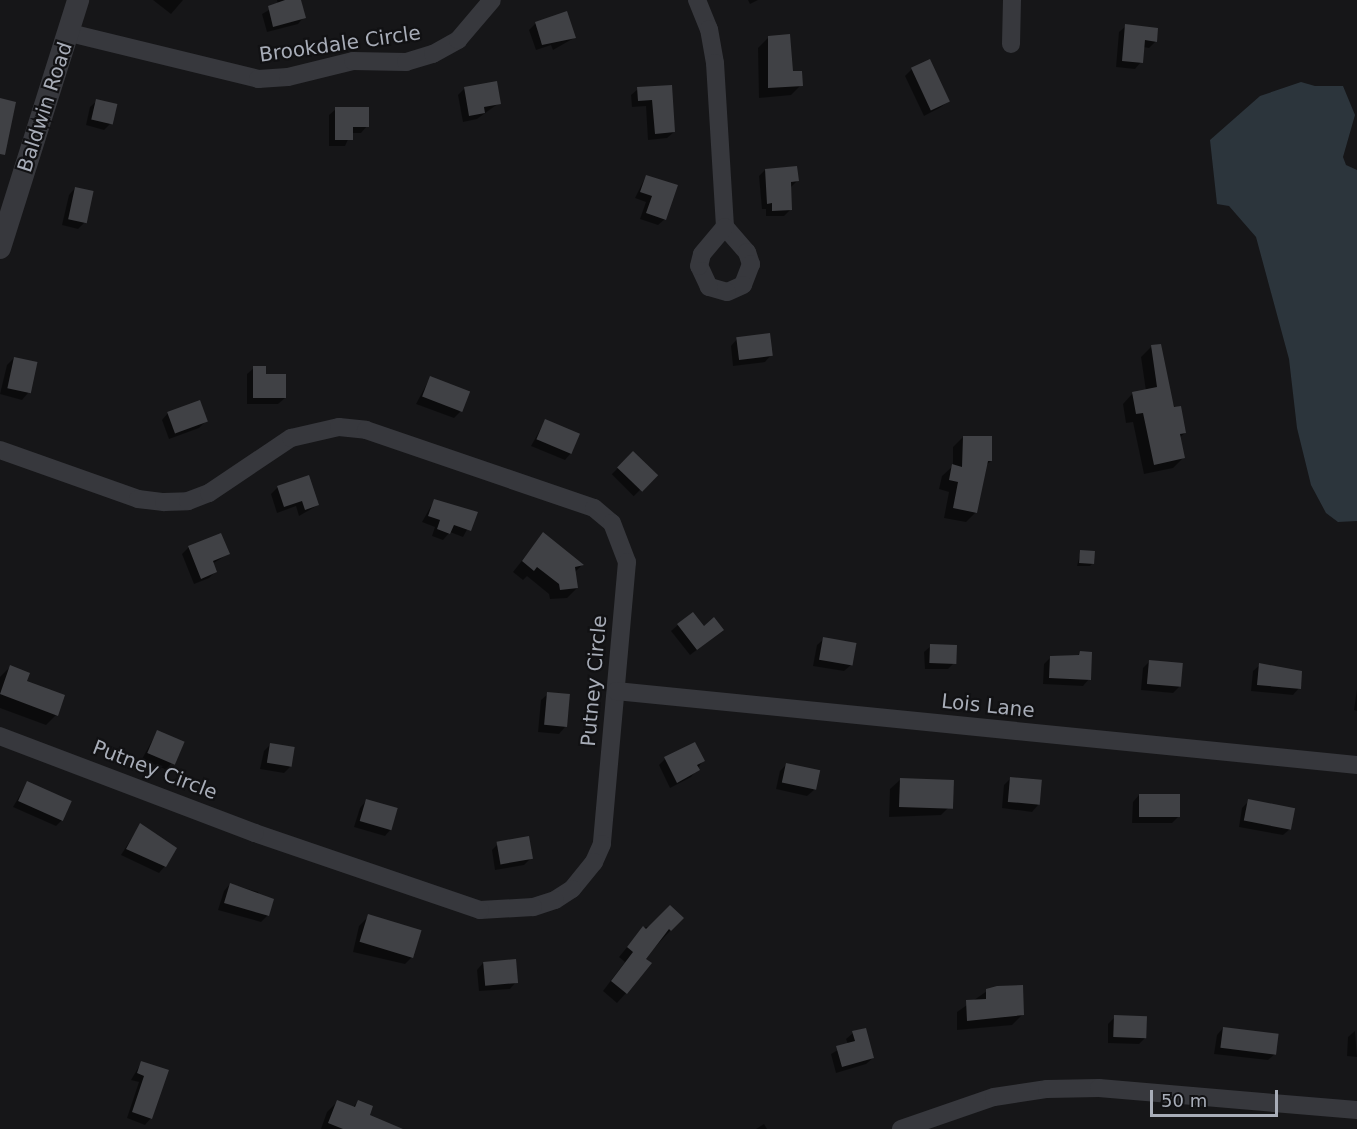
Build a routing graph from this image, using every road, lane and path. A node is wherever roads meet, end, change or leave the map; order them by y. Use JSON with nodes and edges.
{"nodes":[{"id":1,"x":78,"y":0,"type":"edge"},
{"id":2,"x":492,"y":0,"type":"edge"},
{"id":3,"x":698,"y":0,"type":"edge"},
{"id":4,"x":1012,"y":0,"type":"edge"},
{"id":5,"x":70,"y":33,"type":"junction"},
{"id":6,"x":1011,"y":44,"type":"dead end"},
{"id":7,"x":725,"y":226,"type":"dead end"},
{"id":8,"x":0,"y":248,"type":"edge"},
{"id":9,"x":0,"y":450,"type":"edge"},
{"id":10,"x":615,"y":690,"type":"junction"},
{"id":11,"x":0,"y":736,"type":"edge"},
{"id":12,"x":1357,"y":765,"type":"edge"},
{"id":13,"x":1357,"y":1110,"type":"edge"},
{"id":14,"x":901,"y":1129,"type":"edge"}],
"edges":[{"from":1,"to":5,"type":"street","name":"Baldwin Road"},
{"from":2,"to":5,"type":"street","name":"Brookdale Circle"},
{"from":3,"to":7,"type":"street"},
{"from":4,"to":6,"type":"street"},
{"from":5,"to":8,"type":"street","name":"Baldwin Road"},
{"from":9,"to":10,"type":"street","name":"Putney Circle"},
{"from":10,"to":11,"type":"street","name":"Putney Circle"},
{"from":10,"to":12,"type":"street","name":"Lois Lane"},
{"from":13,"to":14,"type":"street"}]}
